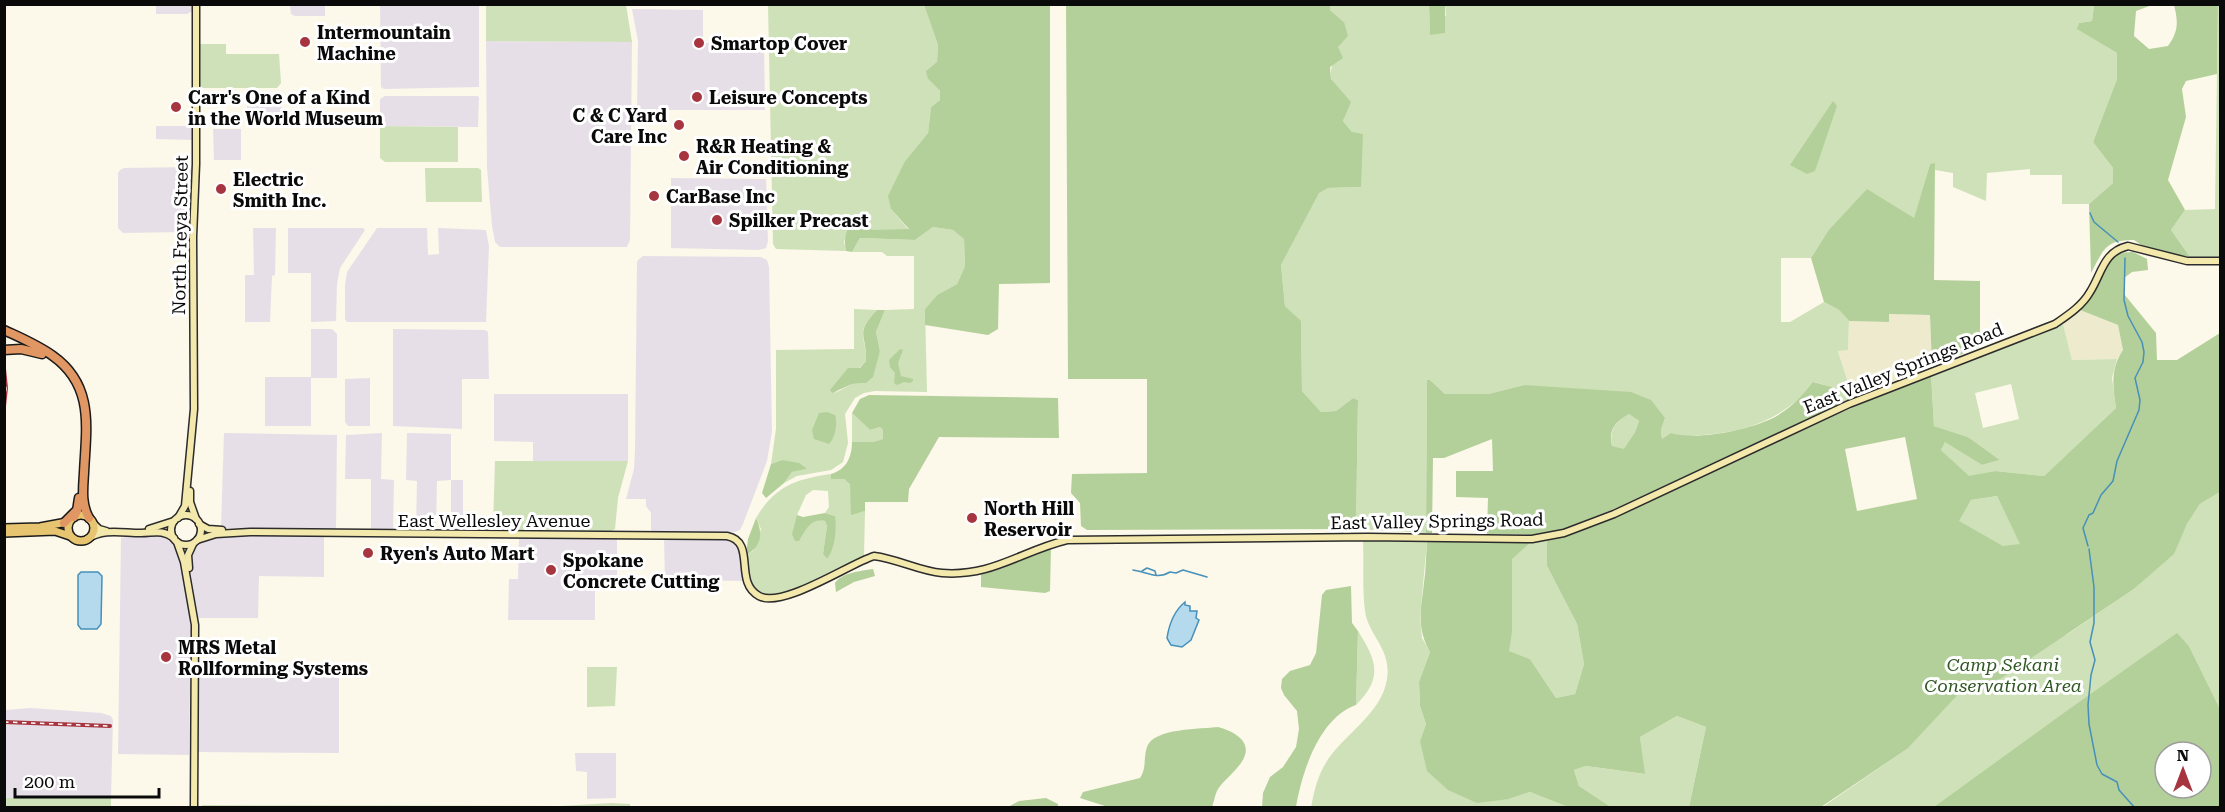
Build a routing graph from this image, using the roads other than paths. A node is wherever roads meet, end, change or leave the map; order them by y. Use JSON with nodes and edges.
{"nodes":[{"id":1,"x":196,"y":4,"type":"edge"},
{"id":2,"x":2220,"y":261,"type":"edge"},
{"id":3,"x":7,"y":331,"type":"edge"},
{"id":4,"x":4,"y":350,"type":"edge"},
{"id":5,"x":189,"y":467,"type":"junction"},
{"id":6,"x":177,"y":519,"type":"junction"},
{"id":7,"x":70,"y":520,"type":"junction"},
{"id":8,"x":90,"y":520,"type":"junction"},
{"id":9,"x":198,"y":522,"type":"junction"},
{"id":10,"x":4,"y":528,"type":"edge"},
{"id":11,"x":128,"y":531,"type":"junction"},
{"id":12,"x":109,"y":532,"type":"junction"},
{"id":13,"x":250,"y":532,"type":"junction"},
{"id":14,"x":4,"y":533,"type":"edge"},
{"id":15,"x":73,"y":539,"type":"junction"},
{"id":16,"x":87,"y":539,"type":"junction"},
{"id":17,"x":175,"y":540,"type":"junction"},
{"id":18,"x":738,"y":540,"type":"joint"},
{"id":19,"x":195,"y":542,"type":"junction"},
{"id":20,"x":190,"y":596,"type":"junction"},
{"id":21,"x":194,"y":807,"type":"edge"}],
"edges":[{"from":1,"to":5,"type":"street","name":"North Freya Street"},
{"from":2,"to":18,"type":"street","name":"East Valley Springs Road"},
{"from":3,"to":8,"type":"highway"},
{"from":4,"to":7,"type":"highway"},
{"from":5,"to":6,"type":"street","name":"North Freya Street"},
{"from":5,"to":9,"type":"street","name":"North Freya Street"},
{"from":6,"to":9,"type":"street"},
{"from":6,"to":11,"type":"street"},
{"from":6,"to":17,"type":"street"},
{"from":7,"to":8,"type":"main road"},
{"from":7,"to":10,"type":"main road"},
{"from":7,"to":15,"type":"main road"},
{"from":8,"to":12,"type":"street"},
{"from":8,"to":16,"type":"main road"},
{"from":9,"to":13,"type":"street","name":"East Wellesley Avenue"},
{"from":9,"to":19,"type":"street"},
{"from":11,"to":12,"type":"street"},
{"from":11,"to":17,"type":"street"},
{"from":12,"to":16,"type":"street"},
{"from":13,"to":18,"type":"street","name":"East Wellesley Avenue"},
{"from":13,"to":19,"type":"street","name":"East Wellesley Avenue"},
{"from":14,"to":15,"type":"main road"},
{"from":15,"to":16,"type":"main road"},
{"from":17,"to":19,"type":"street"},
{"from":17,"to":20,"type":"street"},
{"from":19,"to":20,"type":"street"},
{"from":20,"to":21,"type":"street"}]}
